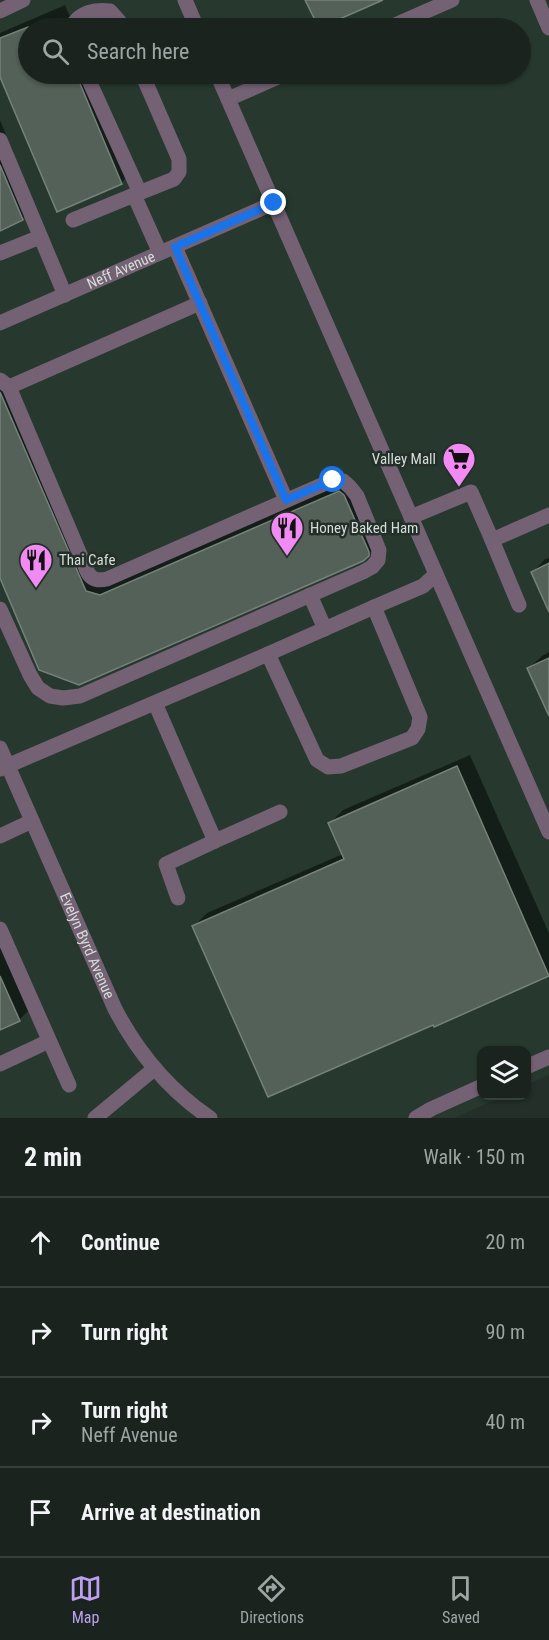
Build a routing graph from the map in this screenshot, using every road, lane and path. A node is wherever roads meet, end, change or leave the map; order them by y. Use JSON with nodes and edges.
{"nodes":[{"id":1,"x":23,"y":0,"type":"edge"},
{"id":2,"x":452,"y":0,"type":"edge"},
{"id":3,"x":537,"y":0,"type":"edge"},
{"id":4,"x":187,"y":1,"type":"edge"},
{"id":5,"x":0,"y":11,"type":"edge"},
{"id":6,"x":77,"y":18,"type":"edge"},
{"id":7,"x":116,"y":18,"type":"edge"},
{"id":8,"x":193,"y":18,"type":"edge"},
{"id":9,"x":411,"y":18,"type":"edge"},
{"id":10,"x":549,"y":28,"type":"edge"},
{"id":11,"x":90,"y":84,"type":"edge"},
{"id":12,"x":146,"y":84,"type":"edge"},
{"id":13,"x":221,"y":84,"type":"edge"},
{"id":14,"x":262,"y":84,"type":"edge"},
{"id":15,"x":228,"y":99,"type":"junction"},
{"id":16,"x":0,"y":140,"type":"edge"},
{"id":17,"x":137,"y":194,"type":"junction"},
{"id":18,"x":274,"y":203,"type":"junction"},
{"id":19,"x":73,"y":220,"type":"dead end"},
{"id":20,"x":40,"y":237,"type":"junction"},
{"id":21,"x":175,"y":247,"type":"junction"},
{"id":22,"x":0,"y":253,"type":"edge"},
{"id":23,"x":160,"y":253,"type":"junction"},
{"id":24,"x":65,"y":295,"type":"junction"},
{"id":25,"x":200,"y":303,"type":"junction"},
{"id":26,"x":0,"y":323,"type":"edge"},
{"id":27,"x":5,"y":383,"type":"edge"},
{"id":28,"x":286,"y":500,"type":"junction"},
{"id":29,"x":549,"y":514,"type":"edge"},
{"id":30,"x":411,"y":517,"type":"junction"},
{"id":31,"x":492,"y":540,"type":"junction"},
{"id":32,"x":436,"y":574,"type":"junction"},
{"id":33,"x":310,"y":595,"type":"junction"},
{"id":34,"x":519,"y":605,"type":"dead end"},
{"id":35,"x":374,"y":607,"type":"junction"},
{"id":36,"x":0,"y":609,"type":"edge"},
{"id":37,"x":325,"y":629,"type":"junction"},
{"id":38,"x":268,"y":654,"type":"junction"},
{"id":39,"x":155,"y":703,"type":"junction"},
{"id":40,"x":0,"y":748,"type":"edge"},
{"id":41,"x":4,"y":767,"type":"edge"},
{"id":42,"x":280,"y":812,"type":"dead end"},
{"id":43,"x":32,"y":821,"type":"junction"},
{"id":44,"x":549,"y":832,"type":"edge"},
{"id":45,"x":0,"y":836,"type":"edge"},
{"id":46,"x":215,"y":841,"type":"junction"},
{"id":47,"x":178,"y":898,"type":"dead end"},
{"id":48,"x":0,"y":929,"type":"edge"},
{"id":49,"x":49,"y":1041,"type":"junction"},
{"id":50,"x":549,"y":1057,"type":"edge"},
{"id":51,"x":0,"y":1064,"type":"edge"},
{"id":52,"x":531,"y":1065,"type":"edge"},
{"id":53,"x":154,"y":1069,"type":"junction"},
{"id":54,"x":69,"y":1085,"type":"dead end"},
{"id":55,"x":477,"y":1088,"type":"edge"},
{"id":56,"x":95,"y":1118,"type":"edge"},
{"id":57,"x":210,"y":1118,"type":"edge"},
{"id":58,"x":416,"y":1118,"type":"edge"}],
"edges":[{"from":1,"to":5,"type":"street"},
{"from":2,"to":9,"type":"street"},
{"from":3,"to":10,"type":"street"},
{"from":4,"to":8,"type":"street"},
{"from":6,"to":7,"type":"street"},
{"from":11,"to":17,"type":"street"},
{"from":12,"to":17,"type":"street"},
{"from":13,"to":15,"type":"street"},
{"from":14,"to":15,"type":"street"},
{"from":15,"to":18,"type":"street"},
{"from":16,"to":20,"type":"street"},
{"from":17,"to":19,"type":"street"},
{"from":17,"to":23,"type":"street"},
{"from":18,"to":21,"type":"street","name":"Neff Avenue"},
{"from":18,"to":30,"type":"street"},
{"from":20,"to":22,"type":"street"},
{"from":20,"to":24,"type":"street"},
{"from":21,"to":23,"type":"street","name":"Neff Avenue"},
{"from":21,"to":25,"type":"street"},
{"from":23,"to":24,"type":"street","name":"Neff Avenue"},
{"from":24,"to":26,"type":"street","name":"Neff Avenue"},
{"from":25,"to":27,"type":"street"},
{"from":25,"to":28,"type":"street"},
{"from":27,"to":28,"type":"street"},
{"from":28,"to":33,"type":"street"},
{"from":29,"to":31,"type":"street"},
{"from":30,"to":31,"type":"street"},
{"from":30,"to":32,"type":"street"},
{"from":31,"to":34,"type":"street"},
{"from":32,"to":35,"type":"street"},
{"from":32,"to":44,"type":"street"},
{"from":33,"to":36,"type":"street"},
{"from":33,"to":37,"type":"street"},
{"from":35,"to":37,"type":"street"},
{"from":35,"to":38,"type":"street"},
{"from":37,"to":38,"type":"street"},
{"from":38,"to":39,"type":"street"},
{"from":39,"to":41,"type":"street"},
{"from":39,"to":46,"type":"street"},
{"from":40,"to":41,"type":"street","name":"Evelyn Byrd Avenue"},
{"from":41,"to":43,"type":"street","name":"Evelyn Byrd Avenue"},
{"from":42,"to":46,"type":"street"},
{"from":43,"to":45,"type":"street"},
{"from":43,"to":53,"type":"street","name":"Evelyn Byrd Avenue"},
{"from":46,"to":47,"type":"street"},
{"from":48,"to":49,"type":"street"},
{"from":49,"to":51,"type":"street"},
{"from":49,"to":54,"type":"street"},
{"from":50,"to":52,"type":"street"},
{"from":53,"to":56,"type":"street"},
{"from":53,"to":57,"type":"street","name":"Evelyn Byrd Avenue"},
{"from":55,"to":58,"type":"street"}]}
